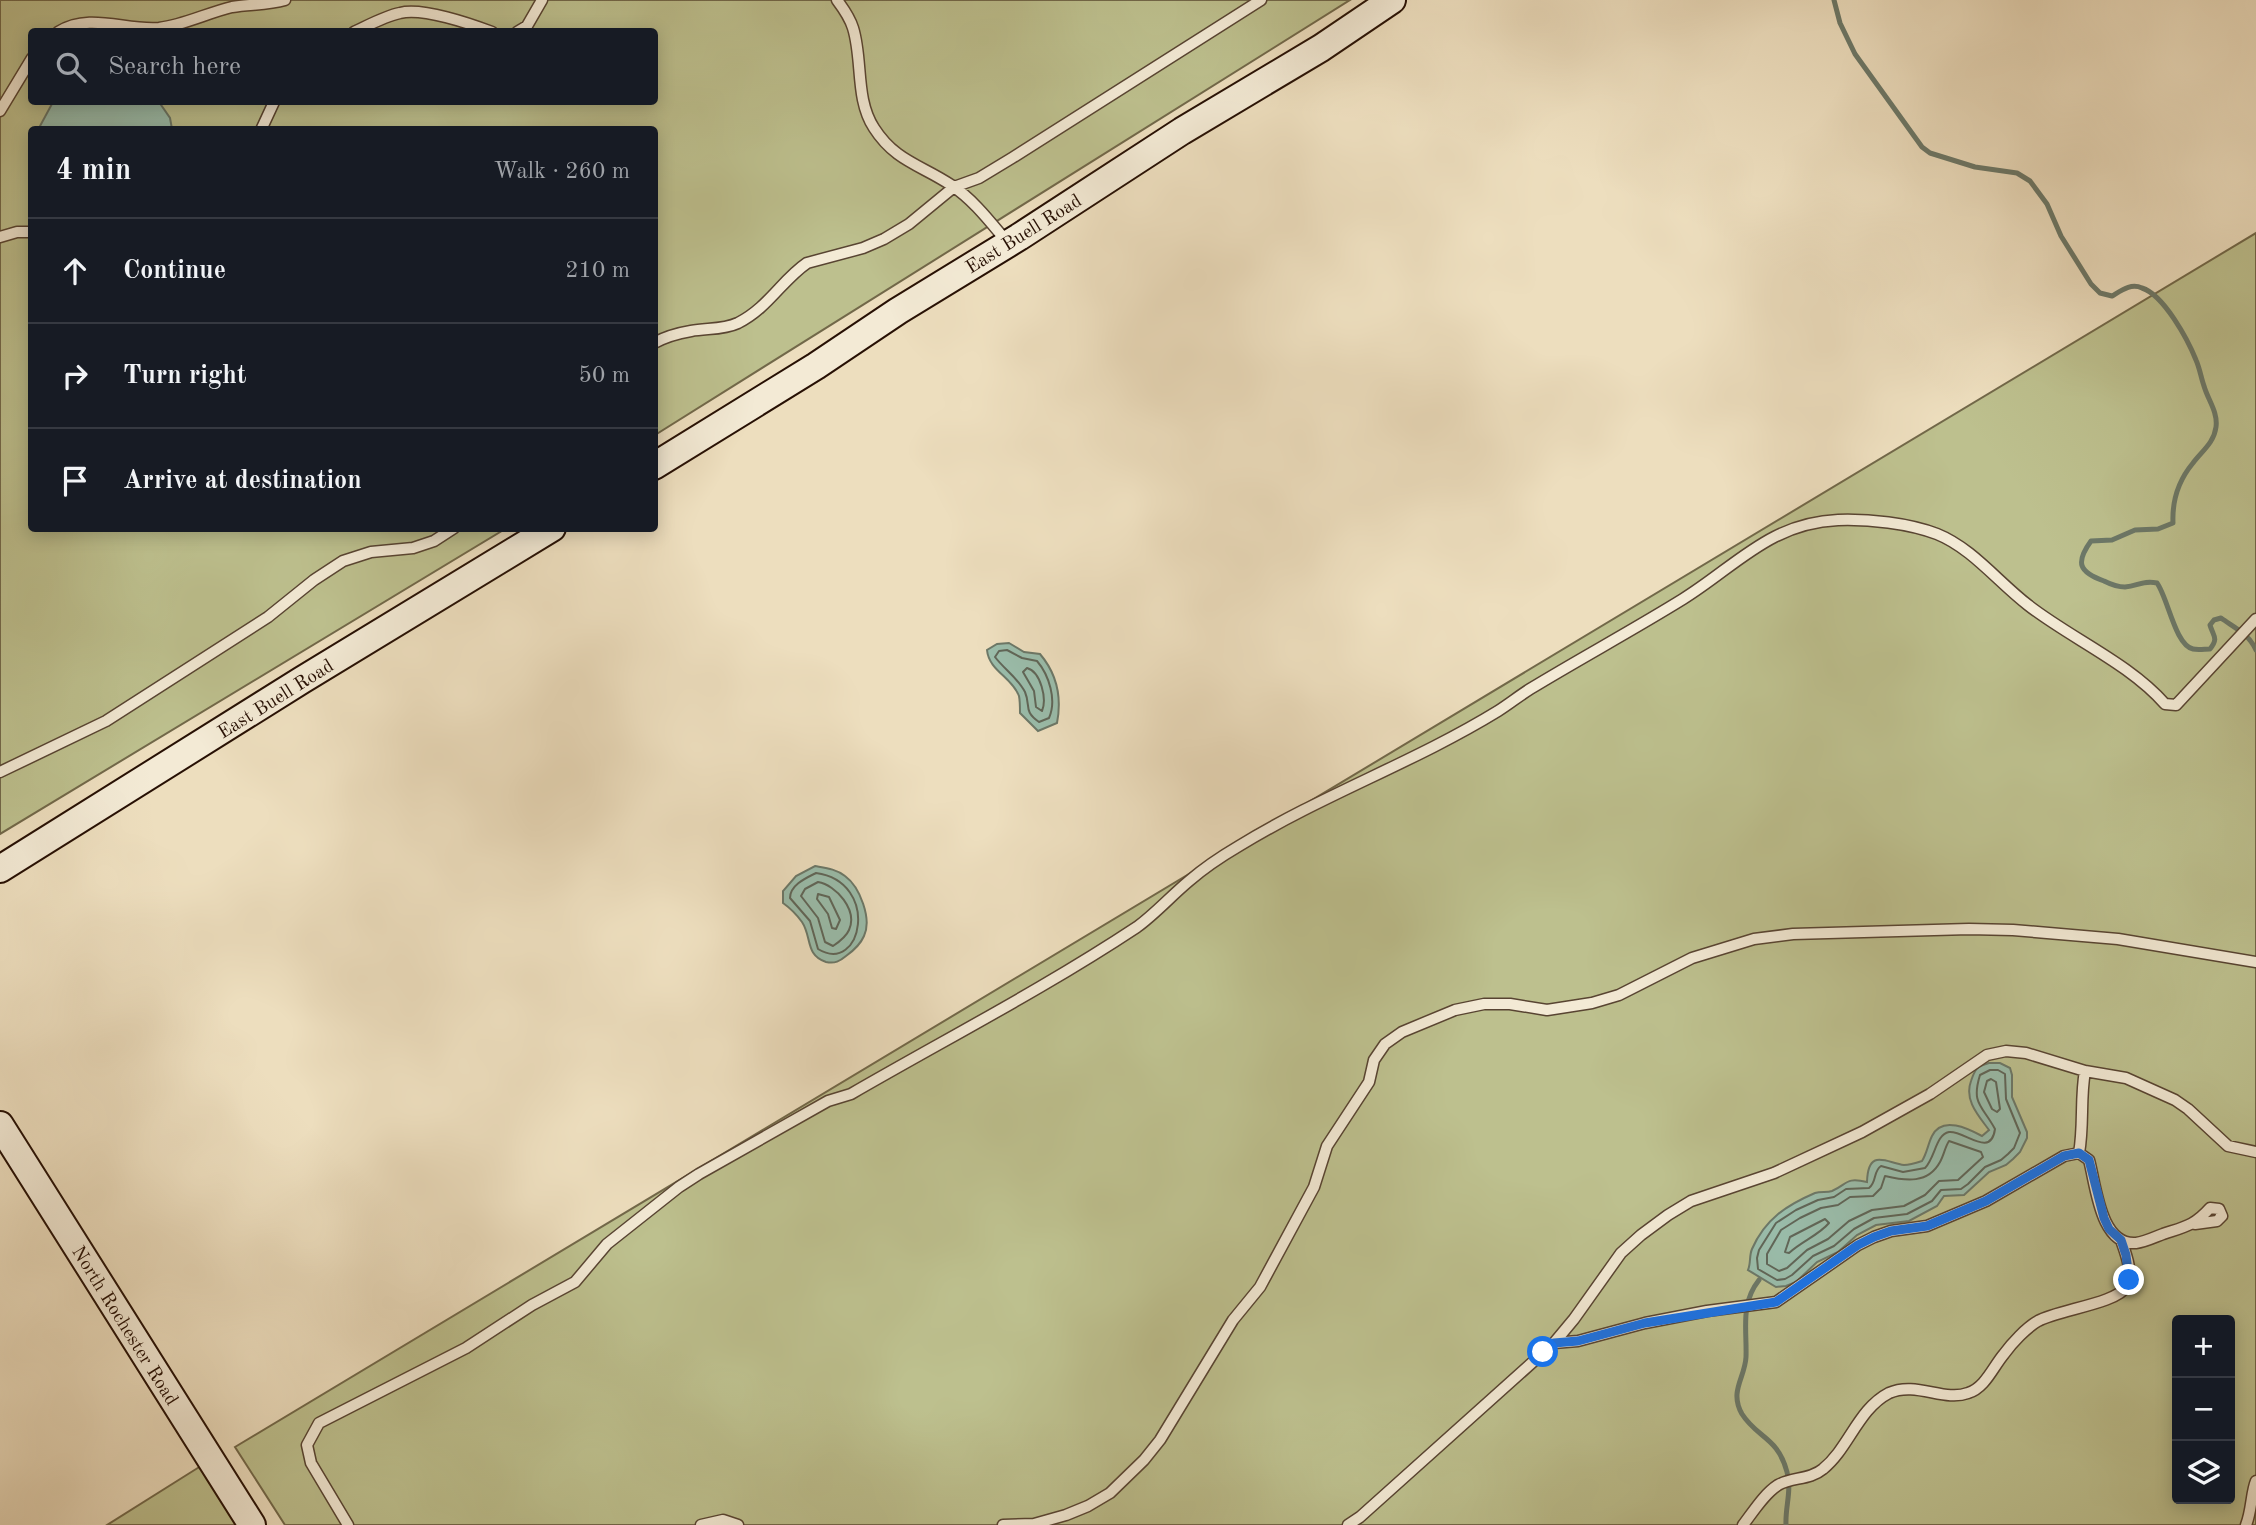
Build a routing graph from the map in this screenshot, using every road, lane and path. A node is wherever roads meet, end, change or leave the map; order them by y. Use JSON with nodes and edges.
{"nodes":[{"id":1,"x":285,"y":0,"type":"edge"},
{"id":2,"x":542,"y":0,"type":"edge"},
{"id":3,"x":837,"y":0,"type":"edge"},
{"id":4,"x":1261,"y":0,"type":"edge"},
{"id":5,"x":1392,"y":0,"type":"edge"},
{"id":6,"x":70,"y":28,"type":"edge"},
{"id":7,"x":157,"y":28,"type":"edge"},
{"id":8,"x":157,"y":28,"type":"edge"},
{"id":9,"x":364,"y":28,"type":"edge"},
{"id":10,"x":479,"y":28,"type":"edge"},
{"id":11,"x":524,"y":28,"type":"edge"},
{"id":12,"x":28,"y":65,"type":"edge"},
{"id":13,"x":273,"y":105,"type":"edge"},
{"id":14,"x":0,"y":111,"type":"edge"},
{"id":15,"x":263,"y":126,"type":"edge"},
{"id":16,"x":954,"y":187,"type":"junction"},
{"id":17,"x":28,"y":232,"type":"edge"},
{"id":18,"x":0,"y":237,"type":"edge"},
{"id":19,"x":1009,"y":243,"type":"junction"},
{"id":20,"x":658,"y":342,"type":"edge"},
{"id":21,"x":658,"y":463,"type":"edge"},
{"id":22,"x":448,"y":532,"type":"edge"},
{"id":23,"x":545,"y":532,"type":"edge"},
{"id":24,"x":2256,"y":619,"type":"edge"},
{"id":25,"x":0,"y":772,"type":"edge"},
{"id":26,"x":0,"y":869,"type":"edge"},
{"id":27,"x":2256,"y":962,"type":"edge"},
{"id":28,"x":2085,"y":1071,"type":"junction"},
{"id":29,"x":0,"y":1125,"type":"edge"},
{"id":30,"x":2256,"y":1152,"type":"edge"},
{"id":31,"x":2079,"y":1153,"type":"junction"},
{"id":32,"x":2195,"y":1224,"type":"dead end"},
{"id":33,"x":2121,"y":1240,"type":"junction"},
{"id":34,"x":1554,"y":1343,"type":"junction"},
{"id":35,"x":2256,"y":1481,"type":"edge"},
{"id":36,"x":2254,"y":1507,"type":"edge"},
{"id":37,"x":252,"y":1525,"type":"edge"},
{"id":38,"x":348,"y":1525,"type":"edge"},
{"id":39,"x":701,"y":1525,"type":"edge"},
{"id":40,"x":738,"y":1525,"type":"edge"},
{"id":41,"x":1003,"y":1525,"type":"edge"},
{"id":42,"x":1348,"y":1525,"type":"edge"},
{"id":43,"x":1743,"y":1525,"type":"edge"},
{"id":44,"x":2246,"y":1525,"type":"edge"}],
"edges":[{"from":1,"to":8,"type":"lane"},
{"from":2,"to":11,"type":"lane"},
{"from":3,"to":16,"type":"lane"},
{"from":4,"to":16,"type":"lane"},
{"from":5,"to":19,"type":"street","name":"East Buell Road"},
{"from":6,"to":7,"type":"lane"},
{"from":9,"to":10,"type":"lane"},
{"from":12,"to":14,"type":"lane"},
{"from":13,"to":15,"type":"lane"},
{"from":16,"to":19,"type":"lane"},
{"from":16,"to":20,"type":"lane"},
{"from":17,"to":18,"type":"lane"},
{"from":19,"to":21,"type":"street","name":"East Buell Road"},
{"from":22,"to":25,"type":"lane"},
{"from":23,"to":26,"type":"street","name":"East Buell Road"},
{"from":24,"to":38,"type":"lane"},
{"from":27,"to":41,"type":"lane"},
{"from":28,"to":30,"type":"lane"},
{"from":28,"to":31,"type":"lane"},
{"from":28,"to":34,"type":"lane"},
{"from":29,"to":37,"type":"street","name":"North Rochester Road"},
{"from":31,"to":33,"type":"lane"},
{"from":31,"to":34,"type":"lane"},
{"from":32,"to":33,"type":"lane"},
{"from":33,"to":43,"type":"lane"},
{"from":34,"to":42,"type":"lane"},
{"from":35,"to":36,"type":"lane"},
{"from":36,"to":44,"type":"lane"},
{"from":39,"to":40,"type":"lane"}]}
